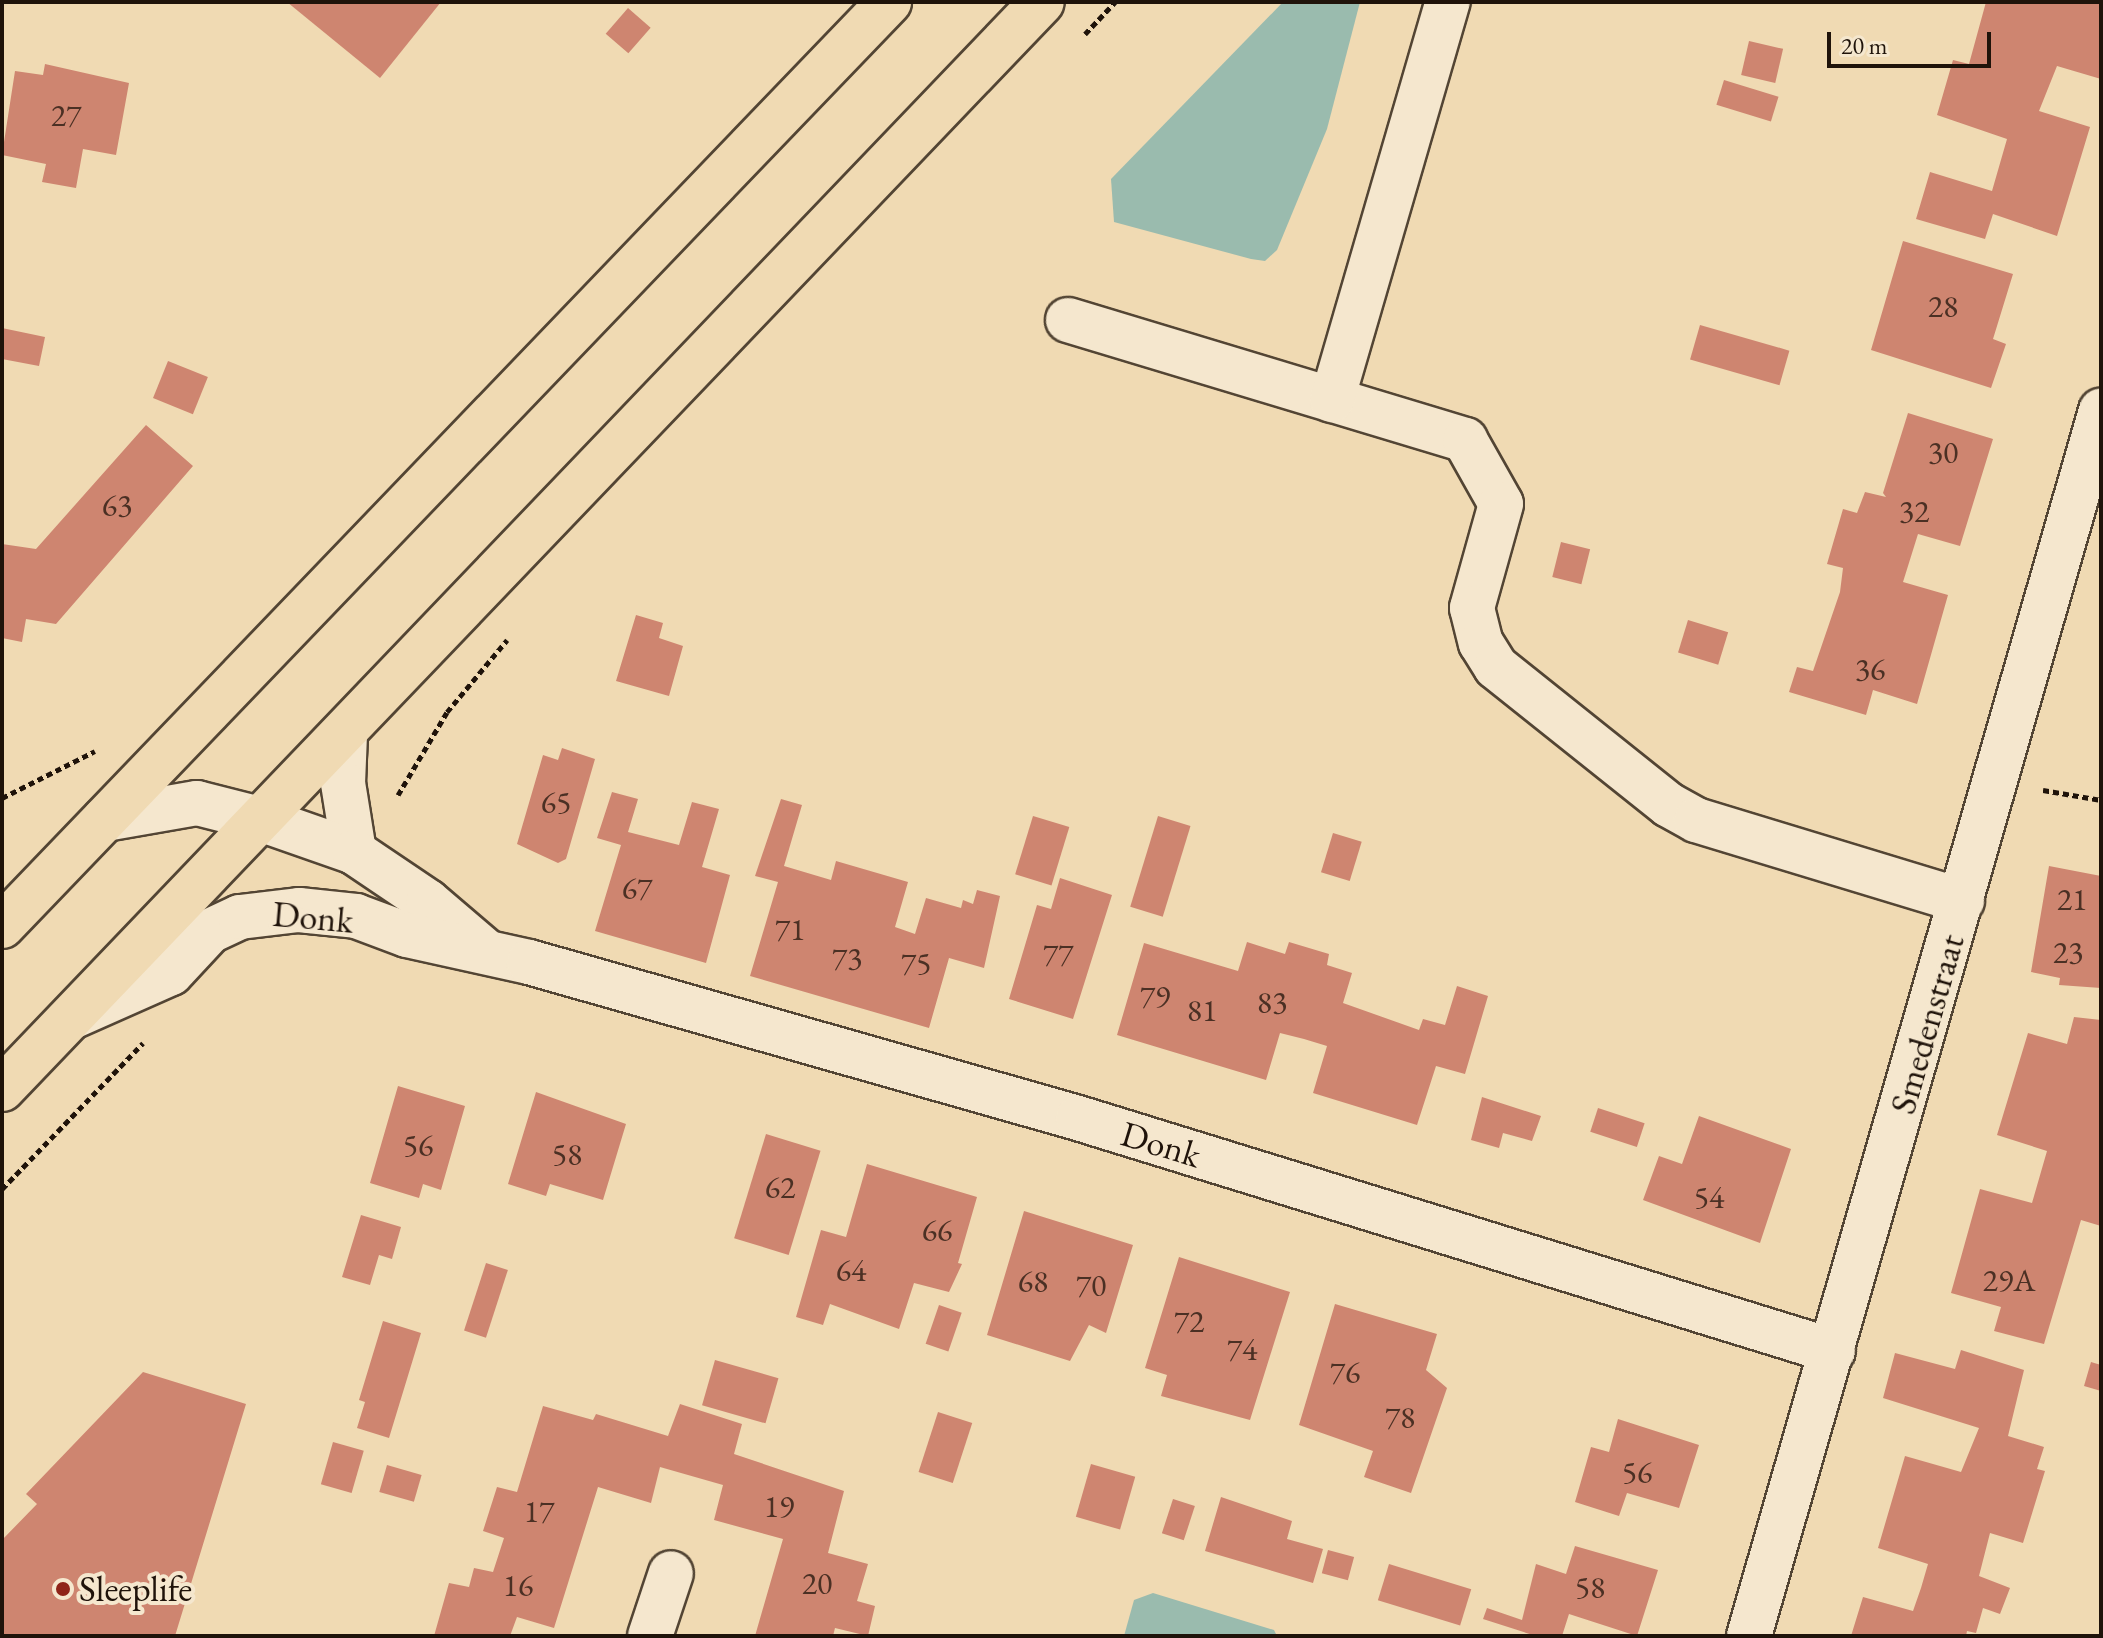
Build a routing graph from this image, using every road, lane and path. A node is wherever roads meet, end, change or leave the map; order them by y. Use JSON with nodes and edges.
{"nodes":[{"id":1,"x":889,"y":2,"type":"edge"},
{"id":2,"x":1042,"y":2,"type":"edge"},
{"id":3,"x":1115,"y":2,"type":"edge"},
{"id":4,"x":1448,"y":2,"type":"edge"},
{"id":5,"x":1082,"y":37,"type":"dead end"},
{"id":6,"x":1068,"y":320,"type":"dead end"},
{"id":7,"x":1332,"y":400,"type":"junction"},
{"id":8,"x":2101,"y":411,"type":"edge"},
{"id":9,"x":510,"y":636,"type":"dead end"},
{"id":10,"x":345,"y":734,"type":"junction"},
{"id":11,"x":1997,"y":781,"type":"junction"},
{"id":12,"x":2101,"y":800,"type":"edge"},
{"id":13,"x":105,"y":819,"type":"junction"},
{"id":14,"x":260,"y":819,"type":"junction"},
{"id":15,"x":354,"y":852,"type":"junction"},
{"id":16,"x":1962,"y":901,"type":"junction"},
{"id":17,"x":2,"y":926,"type":"edge"},
{"id":18,"x":485,"y":950,"type":"junction"},
{"id":19,"x":72,"y":1017,"type":"junction"},
{"id":20,"x":145,"y":1041,"type":"dead end"},
{"id":21,"x":2,"y":1089,"type":"edge"},
{"id":22,"x":2,"y":1189,"type":"edge"},
{"id":23,"x":1833,"y":1351,"type":"junction"},
{"id":24,"x":671,"y":1573,"type":"dead end"},
{"id":25,"x":650,"y":1636,"type":"edge"},
{"id":26,"x":1749,"y":1636,"type":"edge"}],
"edges":[{"from":1,"to":13,"type":"highway"},
{"from":2,"to":10,"type":"highway"},
{"from":3,"to":5,"type":"path"},
{"from":4,"to":7,"type":"street"},
{"from":6,"to":7,"type":"street"},
{"from":7,"to":16,"type":"street"},
{"from":8,"to":11,"type":"street","name":"Smedenstraat"},
{"from":9,"to":15,"type":"path"},
{"from":10,"to":14,"type":"highway"},
{"from":10,"to":15,"type":"street","name":"Donk"},
{"from":11,"to":12,"type":"path"},
{"from":11,"to":16,"type":"street","name":"Smedenstraat"},
{"from":13,"to":14,"type":"street","name":"Donk"},
{"from":13,"to":17,"type":"highway"},
{"from":14,"to":15,"type":"street","name":"Donk"},
{"from":14,"to":19,"type":"highway"},
{"from":15,"to":18,"type":"street","name":"Donk"},
{"from":16,"to":23,"type":"street","name":"Smedenstraat"},
{"from":18,"to":19,"type":"street","name":"Donk"},
{"from":18,"to":23,"type":"street","name":"Donk"},
{"from":19,"to":21,"type":"highway"},
{"from":20,"to":22,"type":"path"},
{"from":23,"to":26,"type":"street","name":"Smedenstraat"},
{"from":24,"to":25,"type":"street"}]}
